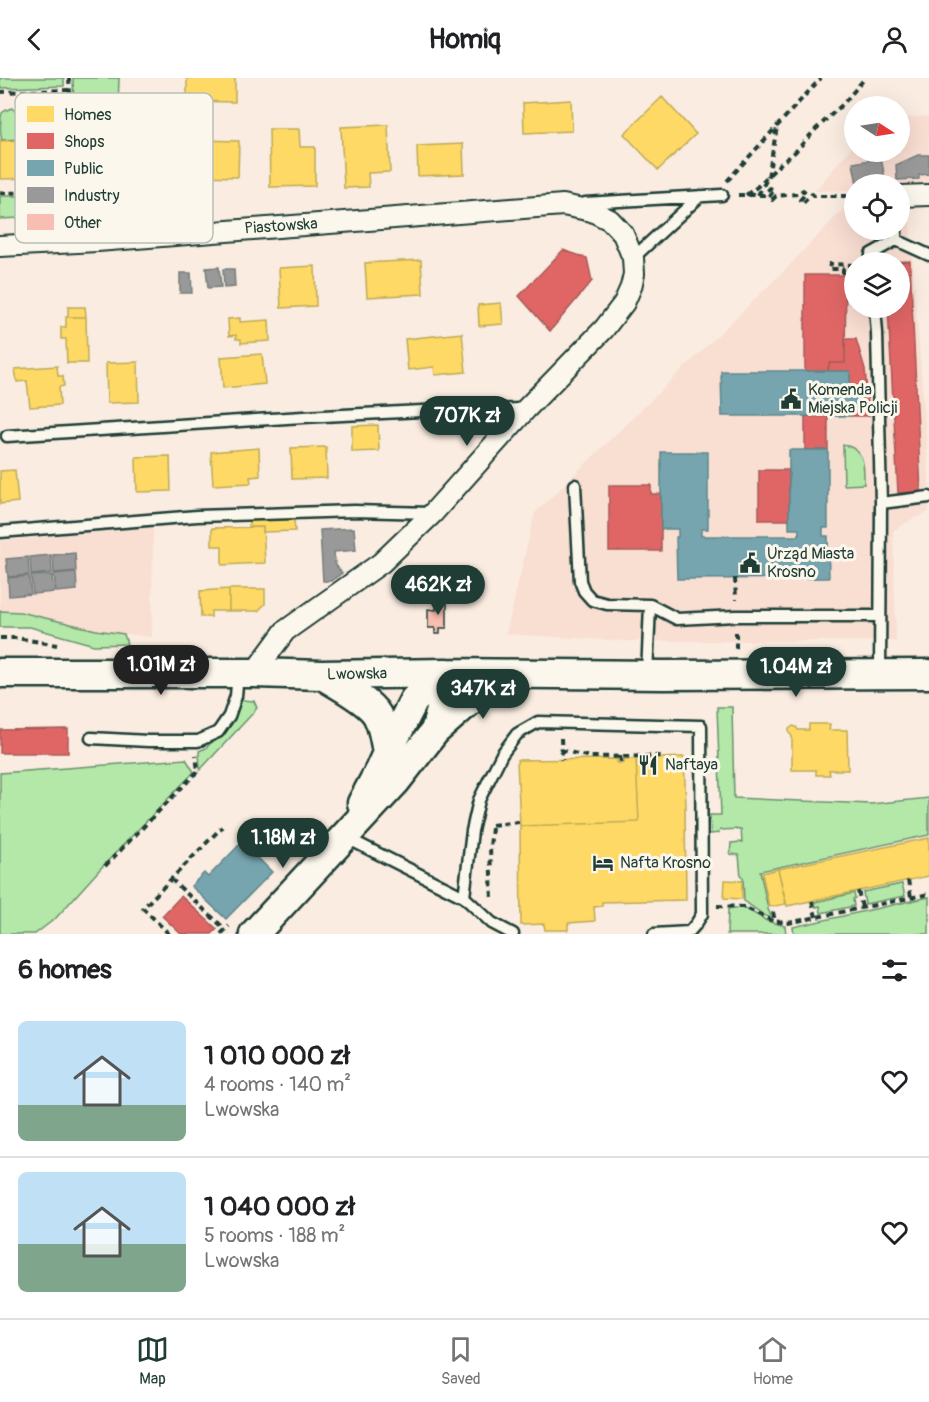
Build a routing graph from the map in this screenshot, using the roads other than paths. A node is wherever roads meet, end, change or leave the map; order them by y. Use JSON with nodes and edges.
{"nodes":[{"id":1,"x":718,"y":195,"type":"road end"},
{"id":2,"x":929,"y":195,"type":"edge"},
{"id":3,"x":700,"y":196,"type":"junction"},
{"id":4,"x":910,"y":196,"type":"edge"},
{"id":5,"x":563,"y":205,"type":"junction"},
{"id":6,"x":213,"y":232,"type":"edge"},
{"id":7,"x":889,"y":240,"type":"edge"},
{"id":8,"x":904,"y":240,"type":"edge"},
{"id":9,"x":58,"y":243,"type":"edge"},
{"id":10,"x":0,"y":246,"type":"edge"},
{"id":11,"x":874,"y":252,"type":"edge"},
{"id":12,"x":929,"y":255,"type":"edge"},
{"id":13,"x":633,"y":258,"type":"junction"},
{"id":14,"x":876,"y":318,"type":"edge"},
{"id":15,"x":526,"y":409,"type":"junction"},
{"id":16,"x":7,"y":436,"type":"dead end"},
{"id":17,"x":575,"y":485,"type":"dead end"},
{"id":18,"x":929,"y":497,"type":"edge"},
{"id":19,"x":881,"y":503,"type":"junction"},
{"id":20,"x":433,"y":513,"type":"junction"},
{"id":21,"x":0,"y":532,"type":"edge"},
{"id":22,"x":650,"y":605,"type":"junction"},
{"id":23,"x":880,"y":616,"type":"junction"},
{"id":24,"x":0,"y":673,"type":"edge"},
{"id":25,"x":246,"y":673,"type":"junction"},
{"id":26,"x":446,"y":673,"type":"junction"},
{"id":27,"x":500,"y":674,"type":"junction"},
{"id":28,"x":880,"y":674,"type":"junction"},
{"id":29,"x":929,"y":674,"type":"edge"},
{"id":30,"x":322,"y":675,"type":"junction"},
{"id":31,"x":647,"y":675,"type":"junction"},
{"id":32,"x":435,"y":730,"type":"junction"},
{"id":33,"x":91,"y":738,"type":"dead end"},
{"id":34,"x":387,"y":753,"type":"junction"},
{"id":35,"x":344,"y":837,"type":"junction"},
{"id":36,"x":464,"y":897,"type":"junction"},
{"id":37,"x":243,"y":928,"type":"edge"},
{"id":38,"x":513,"y":934,"type":"edge"},
{"id":39,"x":654,"y":934,"type":"edge"}],
"edges":[{"from":1,"to":3,"type":"lane","name":"Piastowska"},
{"from":2,"to":4,"type":"street"},
{"from":3,"to":5,"type":"lane","name":"Piastowska"},
{"from":3,"to":13,"type":"lane"},
{"from":5,"to":6,"type":"street","name":"Piastowska"},
{"from":5,"to":13,"type":"street","name":"Piastowska"},
{"from":7,"to":11,"type":"lane"},
{"from":8,"to":12,"type":"lane"},
{"from":9,"to":10,"type":"street","name":"Piastowska"},
{"from":13,"to":15,"type":"street","name":"Piastowska"},
{"from":14,"to":19,"type":"lane"},
{"from":15,"to":16,"type":"lane"},
{"from":15,"to":20,"type":"street","name":"Piastowska"},
{"from":17,"to":22,"type":"lane"},
{"from":18,"to":19,"type":"lane"},
{"from":19,"to":23,"type":"lane"},
{"from":20,"to":21,"type":"lane"},
{"from":20,"to":25,"type":"street","name":"Piastowska"},
{"from":22,"to":23,"type":"lane"},
{"from":22,"to":31,"type":"lane"},
{"from":23,"to":28,"type":"lane"},
{"from":24,"to":25,"type":"main road","name":"Lwowska"},
{"from":25,"to":30,"type":"main road","name":"Lwowska"},
{"from":25,"to":33,"type":"lane"},
{"from":26,"to":27,"type":"main road","name":"Lwowska"},
{"from":26,"to":30,"type":"main road","name":"Lwowska"},
{"from":26,"to":32,"type":"main road"},
{"from":26,"to":34,"type":"main road"},
{"from":27,"to":31,"type":"main road","name":"Lwowska"},
{"from":27,"to":32,"type":"main road"},
{"from":28,"to":29,"type":"main road","name":"Lwowska"},
{"from":28,"to":31,"type":"main road","name":"Lwowska"},
{"from":30,"to":34,"type":"main road"},
{"from":32,"to":35,"type":"main road"},
{"from":34,"to":35,"type":"main road"},
{"from":35,"to":36,"type":"lane"},
{"from":35,"to":37,"type":"main road"},
{"from":36,"to":38,"type":"lane"},
{"from":36,"to":39,"type":"lane"}]}
